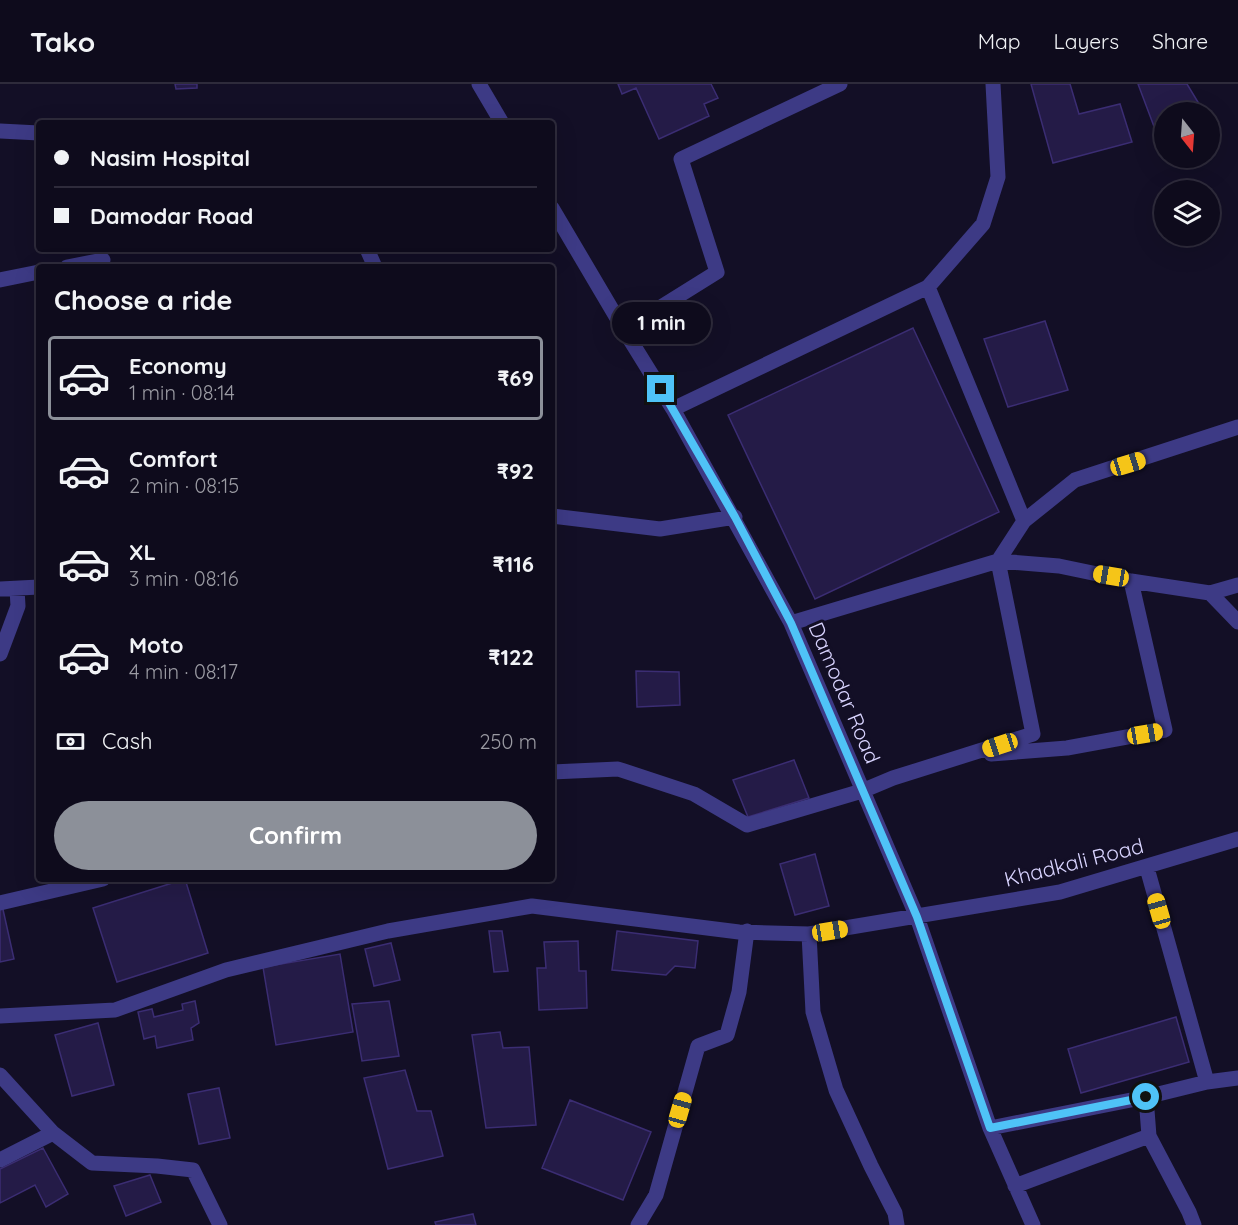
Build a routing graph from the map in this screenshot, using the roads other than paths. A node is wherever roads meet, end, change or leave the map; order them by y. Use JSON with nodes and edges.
{"nodes":[{"id":1,"x":479,"y":84,"type":"edge"},
{"id":2,"x":840,"y":84,"type":"edge"},
{"id":3,"x":993,"y":84,"type":"edge"},
{"id":4,"x":500,"y":120,"type":"edge"},
{"id":5,"x":0,"y":131,"type":"edge"},
{"id":6,"x":36,"y":134,"type":"edge"},
{"id":7,"x":555,"y":213,"type":"edge"},
{"id":8,"x":103,"y":260,"type":"dead end"},
{"id":9,"x":82,"y":264,"type":"edge"},
{"id":10,"x":36,"y":273,"type":"edge"},
{"id":11,"x":0,"y":280,"type":"edge"},
{"id":12,"x":928,"y":287,"type":"junction"},
{"id":13,"x":624,"y":330,"type":"junction"},
{"id":14,"x":674,"y":409,"type":"junction"},
{"id":15,"x":1238,"y":427,"type":"edge"},
{"id":16,"x":555,"y":516,"type":"edge"},
{"id":17,"x":735,"y":517,"type":"junction"},
{"id":18,"x":1024,"y":521,"type":"junction"},
{"id":19,"x":998,"y":561,"type":"junction"},
{"id":20,"x":1131,"y":581,"type":"junction"},
{"id":21,"x":1238,"y":585,"type":"edge"},
{"id":22,"x":36,"y":586,"type":"edge"},
{"id":23,"x":0,"y":589,"type":"edge"},
{"id":24,"x":17,"y":589,"type":"junction"},
{"id":25,"x":1210,"y":593,"type":"junction"},
{"id":26,"x":1238,"y":622,"type":"edge"},
{"id":27,"x":791,"y":623,"type":"junction"},
{"id":28,"x":0,"y":654,"type":"edge"},
{"id":29,"x":983,"y":750,"type":"junction"},
{"id":30,"x":555,"y":772,"type":"edge"},
{"id":31,"x":862,"y":791,"type":"junction"},
{"id":32,"x":1238,"y":839,"type":"edge"},
{"id":33,"x":1147,"y":868,"type":"junction"},
{"id":34,"x":87,"y":882,"type":"edge"},
{"id":35,"x":0,"y":903,"type":"edge"},
{"id":36,"x":917,"y":917,"type":"junction"},
{"id":37,"x":747,"y":931,"type":"junction"},
{"id":38,"x":808,"y":934,"type":"junction"},
{"id":39,"x":0,"y":1016,"type":"edge"},
{"id":40,"x":0,"y":1074,"type":"edge"},
{"id":41,"x":1238,"y":1078,"type":"edge"},
{"id":42,"x":1207,"y":1082,"type":"junction"},
{"id":43,"x":1146,"y":1097,"type":"junction"},
{"id":44,"x":990,"y":1128,"type":"junction"},
{"id":45,"x":53,"y":1133,"type":"junction"},
{"id":46,"x":1149,"y":1136,"type":"junction"},
{"id":47,"x":0,"y":1160,"type":"edge"},
{"id":48,"x":1016,"y":1186,"type":"junction"},
{"id":49,"x":220,"y":1225,"type":"edge"},
{"id":50,"x":638,"y":1225,"type":"edge"},
{"id":51,"x":897,"y":1225,"type":"edge"},
{"id":52,"x":1033,"y":1225,"type":"edge"},
{"id":53,"x":1194,"y":1225,"type":"edge"}],
"edges":[{"from":1,"to":4,"type":"street"},
{"from":2,"to":13,"type":"street"},
{"from":3,"to":12,"type":"street"},
{"from":5,"to":6,"type":"street"},
{"from":7,"to":13,"type":"street","name":"Damodar Road"},
{"from":8,"to":9,"type":"street"},
{"from":10,"to":11,"type":"street"},
{"from":12,"to":14,"type":"street"},
{"from":12,"to":18,"type":"street"},
{"from":13,"to":14,"type":"street","name":"Damodar Road"},
{"from":14,"to":17,"type":"street","name":"Damodar Road"},
{"from":15,"to":18,"type":"street"},
{"from":16,"to":17,"type":"street"},
{"from":17,"to":27,"type":"street","name":"Damodar Road"},
{"from":18,"to":19,"type":"street"},
{"from":19,"to":20,"type":"street"},
{"from":19,"to":27,"type":"street"},
{"from":19,"to":29,"type":"street"},
{"from":20,"to":25,"type":"street"},
{"from":20,"to":29,"type":"street"},
{"from":21,"to":25,"type":"street"},
{"from":22,"to":24,"type":"street"},
{"from":23,"to":24,"type":"street"},
{"from":24,"to":28,"type":"street"},
{"from":25,"to":26,"type":"street"},
{"from":27,"to":31,"type":"street","name":"Damodar Road"},
{"from":29,"to":31,"type":"street"},
{"from":30,"to":31,"type":"street"},
{"from":31,"to":36,"type":"street","name":"Damodar Road"},
{"from":32,"to":33,"type":"street","name":"Khadkali Road"},
{"from":33,"to":36,"type":"street","name":"Khadkali Road"},
{"from":33,"to":42,"type":"street"},
{"from":34,"to":35,"type":"street"},
{"from":36,"to":38,"type":"street","name":"Khadkali Road"},
{"from":36,"to":44,"type":"street","name":"Damodar Road"},
{"from":37,"to":38,"type":"street","name":"Khadkali Road"},
{"from":37,"to":39,"type":"street","name":"Khadkali Road"},
{"from":37,"to":50,"type":"street"},
{"from":38,"to":51,"type":"street"},
{"from":40,"to":45,"type":"street"},
{"from":41,"to":42,"type":"street"},
{"from":42,"to":43,"type":"street"},
{"from":43,"to":44,"type":"street"},
{"from":43,"to":46,"type":"street"},
{"from":44,"to":48,"type":"street","name":"Damodar Road"},
{"from":45,"to":47,"type":"street"},
{"from":45,"to":49,"type":"street"},
{"from":46,"to":48,"type":"street"},
{"from":46,"to":53,"type":"street"},
{"from":48,"to":52,"type":"street","name":"Damodar Road"}]}
